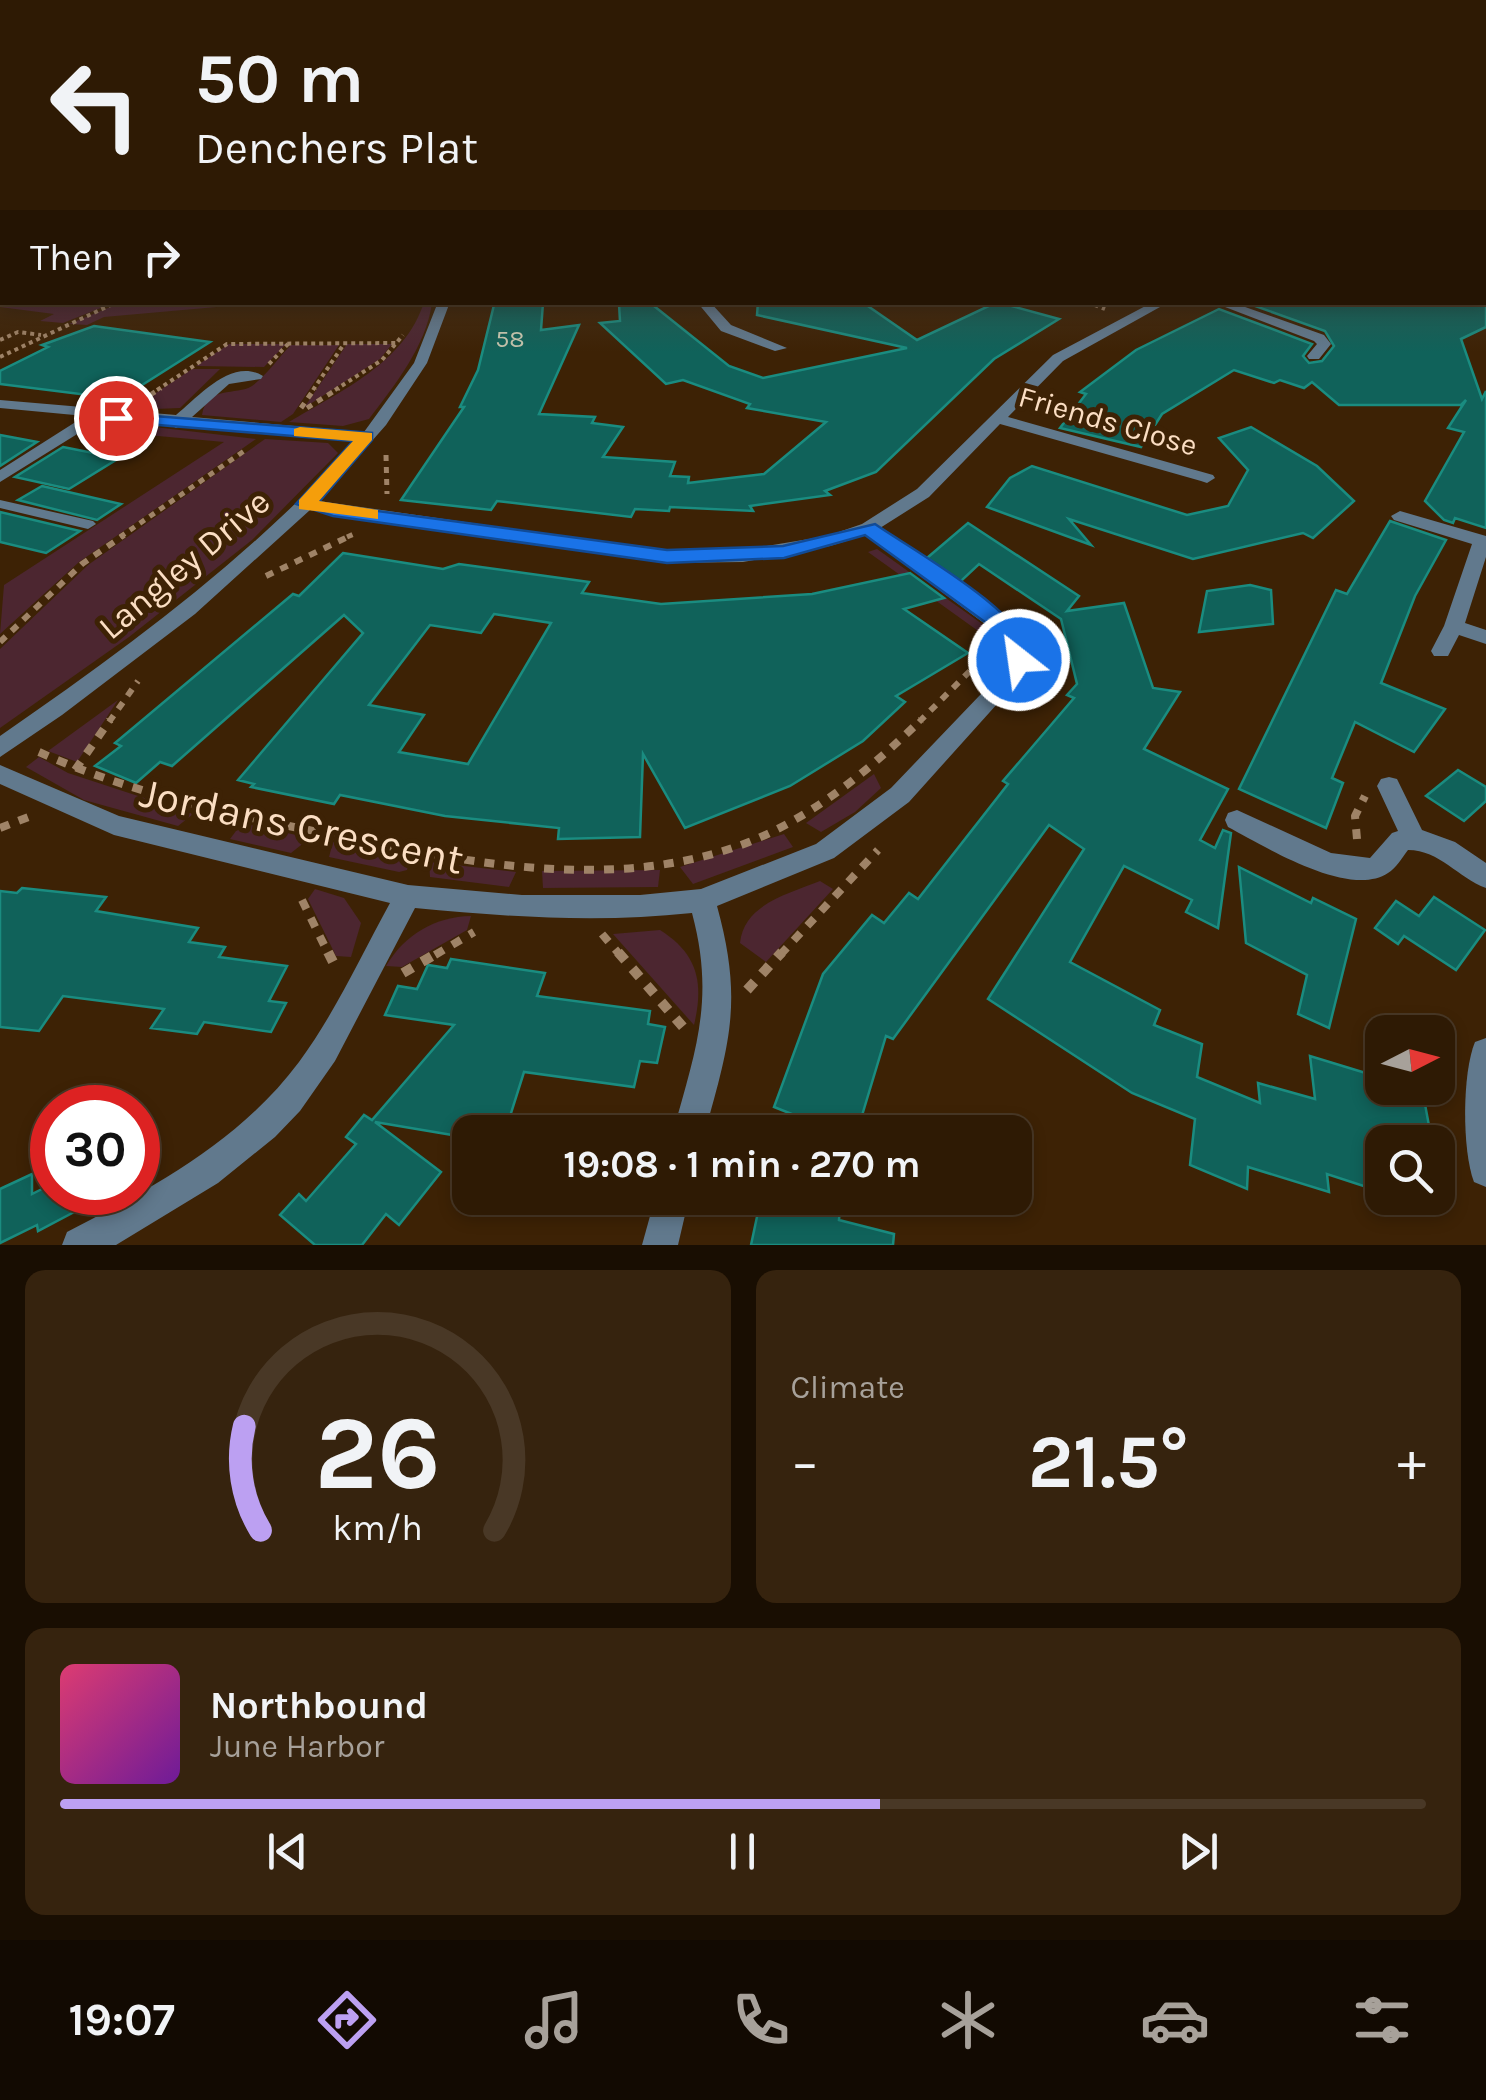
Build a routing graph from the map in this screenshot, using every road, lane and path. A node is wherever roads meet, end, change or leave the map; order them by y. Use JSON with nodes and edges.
{"nodes":[{"id":1,"x":109,"y":305,"type":"edge"},
{"id":2,"x":443,"y":305,"type":"edge"},
{"id":3,"x":706,"y":305,"type":"edge"},
{"id":4,"x":1122,"y":305,"type":"edge"},
{"id":5,"x":1127,"y":305,"type":"edge"},
{"id":6,"x":1157,"y":305,"type":"edge"},
{"id":7,"x":1226,"y":305,"type":"edge"},
{"id":8,"x":1144,"y":311,"type":"junction"},
{"id":9,"x":1098,"y":318,"type":"dead end"},
{"id":10,"x":408,"y":327,"type":"dead end"},
{"id":11,"x":43,"y":335,"type":"junction"},
{"id":12,"x":0,"y":340,"type":"edge"},
{"id":13,"x":344,"y":343,"type":"dead end"},
{"id":14,"x":780,"y":348,"type":"dead end"},
{"id":15,"x":1314,"y":356,"type":"dead end"},
{"id":16,"x":0,"y":357,"type":"edge"},
{"id":17,"x":256,"y":376,"type":"dead end"},
{"id":18,"x":0,"y":404,"type":"edge"},
{"id":19,"x":97,"y":416,"type":"junction"},
{"id":20,"x":994,"y":418,"type":"junction"},
{"id":21,"x":176,"y":422,"type":"junction"},
{"id":22,"x":272,"y":431,"type":"junction"},
{"id":23,"x":366,"y":437,"type":"junction"},
{"id":24,"x":386,"y":456,"type":"dead end"},
{"id":25,"x":0,"y":477,"type":"edge"},
{"id":26,"x":1206,"y":478,"type":"dead end"},
{"id":27,"x":400,"y":501,"type":"dead end"},
{"id":28,"x":0,"y":504,"type":"edge"},
{"id":29,"x":306,"y":504,"type":"junction"},
{"id":30,"x":1400,"y":516,"type":"dead end"},
{"id":31,"x":88,"y":524,"type":"dead end"},
{"id":32,"x":868,"y":528,"type":"junction"},
{"id":33,"x":342,"y":532,"type":"dead end"},
{"id":34,"x":1484,"y":542,"type":"edge"},
{"id":35,"x":266,"y":576,"type":"dead end"},
{"id":36,"x":1454,"y":626,"type":"junction"},
{"id":37,"x":971,"y":630,"type":"dead end"},
{"id":38,"x":1486,"y":637,"type":"edge"},
{"id":39,"x":0,"y":642,"type":"edge"},
{"id":40,"x":1442,"y":651,"type":"dead end"},
{"id":41,"x":138,"y":681,"type":"dead end"},
{"id":42,"x":0,"y":748,"type":"edge"},
{"id":43,"x":39,"y":752,"type":"dead end"},
{"id":44,"x":75,"y":770,"type":"junction"},
{"id":45,"x":0,"y":774,"type":"edge"},
{"id":46,"x":1389,"y":786,"type":"joint"},
{"id":47,"x":900,"y":796,"type":"junction"},
{"id":48,"x":1237,"y":820,"type":"dead end"},
{"id":49,"x":1413,"y":837,"type":"junction"},
{"id":50,"x":1371,"y":870,"type":"junction"},
{"id":51,"x":1486,"y":878,"type":"edge"},
{"id":52,"x":408,"y":896,"type":"junction"},
{"id":53,"x":702,"y":900,"type":"junction"},
{"id":54,"x":578,"y":907,"type":"junction"},
{"id":55,"x":716,"y":1018,"type":"junction"},
{"id":56,"x":1486,"y":1052,"type":"edge"},
{"id":57,"x":693,"y":1115,"type":"edge"},
{"id":58,"x":1486,"y":1170,"type":"edge"},
{"id":59,"x":668,"y":1215,"type":"edge"},
{"id":60,"x":80,"y":1245,"type":"edge"},
{"id":61,"x":660,"y":1245,"type":"edge"}],
"edges":[{"from":1,"to":11,"type":"path"},
{"from":2,"to":23,"type":"street","name":"Langley Drive"},
{"from":3,"to":14,"type":"street"},
{"from":4,"to":9,"type":"path"},
{"from":5,"to":8,"type":"street"},
{"from":6,"to":8,"type":"street"},
{"from":7,"to":15,"type":"street"},
{"from":8,"to":20,"type":"street"},
{"from":10,"to":13,"type":"path"},
{"from":11,"to":12,"type":"path"},
{"from":11,"to":16,"type":"path"},
{"from":17,"to":21,"type":"street"},
{"from":18,"to":19,"type":"street"},
{"from":19,"to":21,"type":"street"},
{"from":19,"to":25,"type":"street"},
{"from":20,"to":26,"type":"street","name":"Friends Close"},
{"from":20,"to":32,"type":"street"},
{"from":21,"to":22,"type":"street"},
{"from":22,"to":23,"type":"street"},
{"from":22,"to":39,"type":"path"},
{"from":23,"to":29,"type":"street","name":"Langley Drive"},
{"from":24,"to":27,"type":"path"},
{"from":28,"to":31,"type":"lane"},
{"from":29,"to":32,"type":"street"},
{"from":29,"to":42,"type":"street","name":"Langley Drive"},
{"from":30,"to":34,"type":"street"},
{"from":32,"to":47,"type":"street","name":"Jordans Crescent"},
{"from":33,"to":35,"type":"path"},
{"from":34,"to":36,"type":"street"},
{"from":36,"to":38,"type":"street"},
{"from":36,"to":40,"type":"street"},
{"from":37,"to":44,"type":"path"},
{"from":41,"to":44,"type":"path"},
{"from":43,"to":44,"type":"path"},
{"from":45,"to":52,"type":"street","name":"Jordans Crescent"},
{"from":46,"to":49,"type":"street"},
{"from":46,"to":50,"type":"path"},
{"from":47,"to":53,"type":"street","name":"Jordans Crescent"},
{"from":47,"to":55,"type":"path"},
{"from":48,"to":50,"type":"street"},
{"from":49,"to":50,"type":"street"},
{"from":49,"to":51,"type":"street"},
{"from":52,"to":54,"type":"street","name":"Jordans Crescent"},
{"from":52,"to":60,"type":"street"},
{"from":53,"to":54,"type":"street","name":"Jordans Crescent"},
{"from":53,"to":55,"type":"street"},
{"from":54,"to":55,"type":"path"},
{"from":55,"to":57,"type":"street"},
{"from":56,"to":58,"type":"street"},
{"from":59,"to":61,"type":"street"}]}
